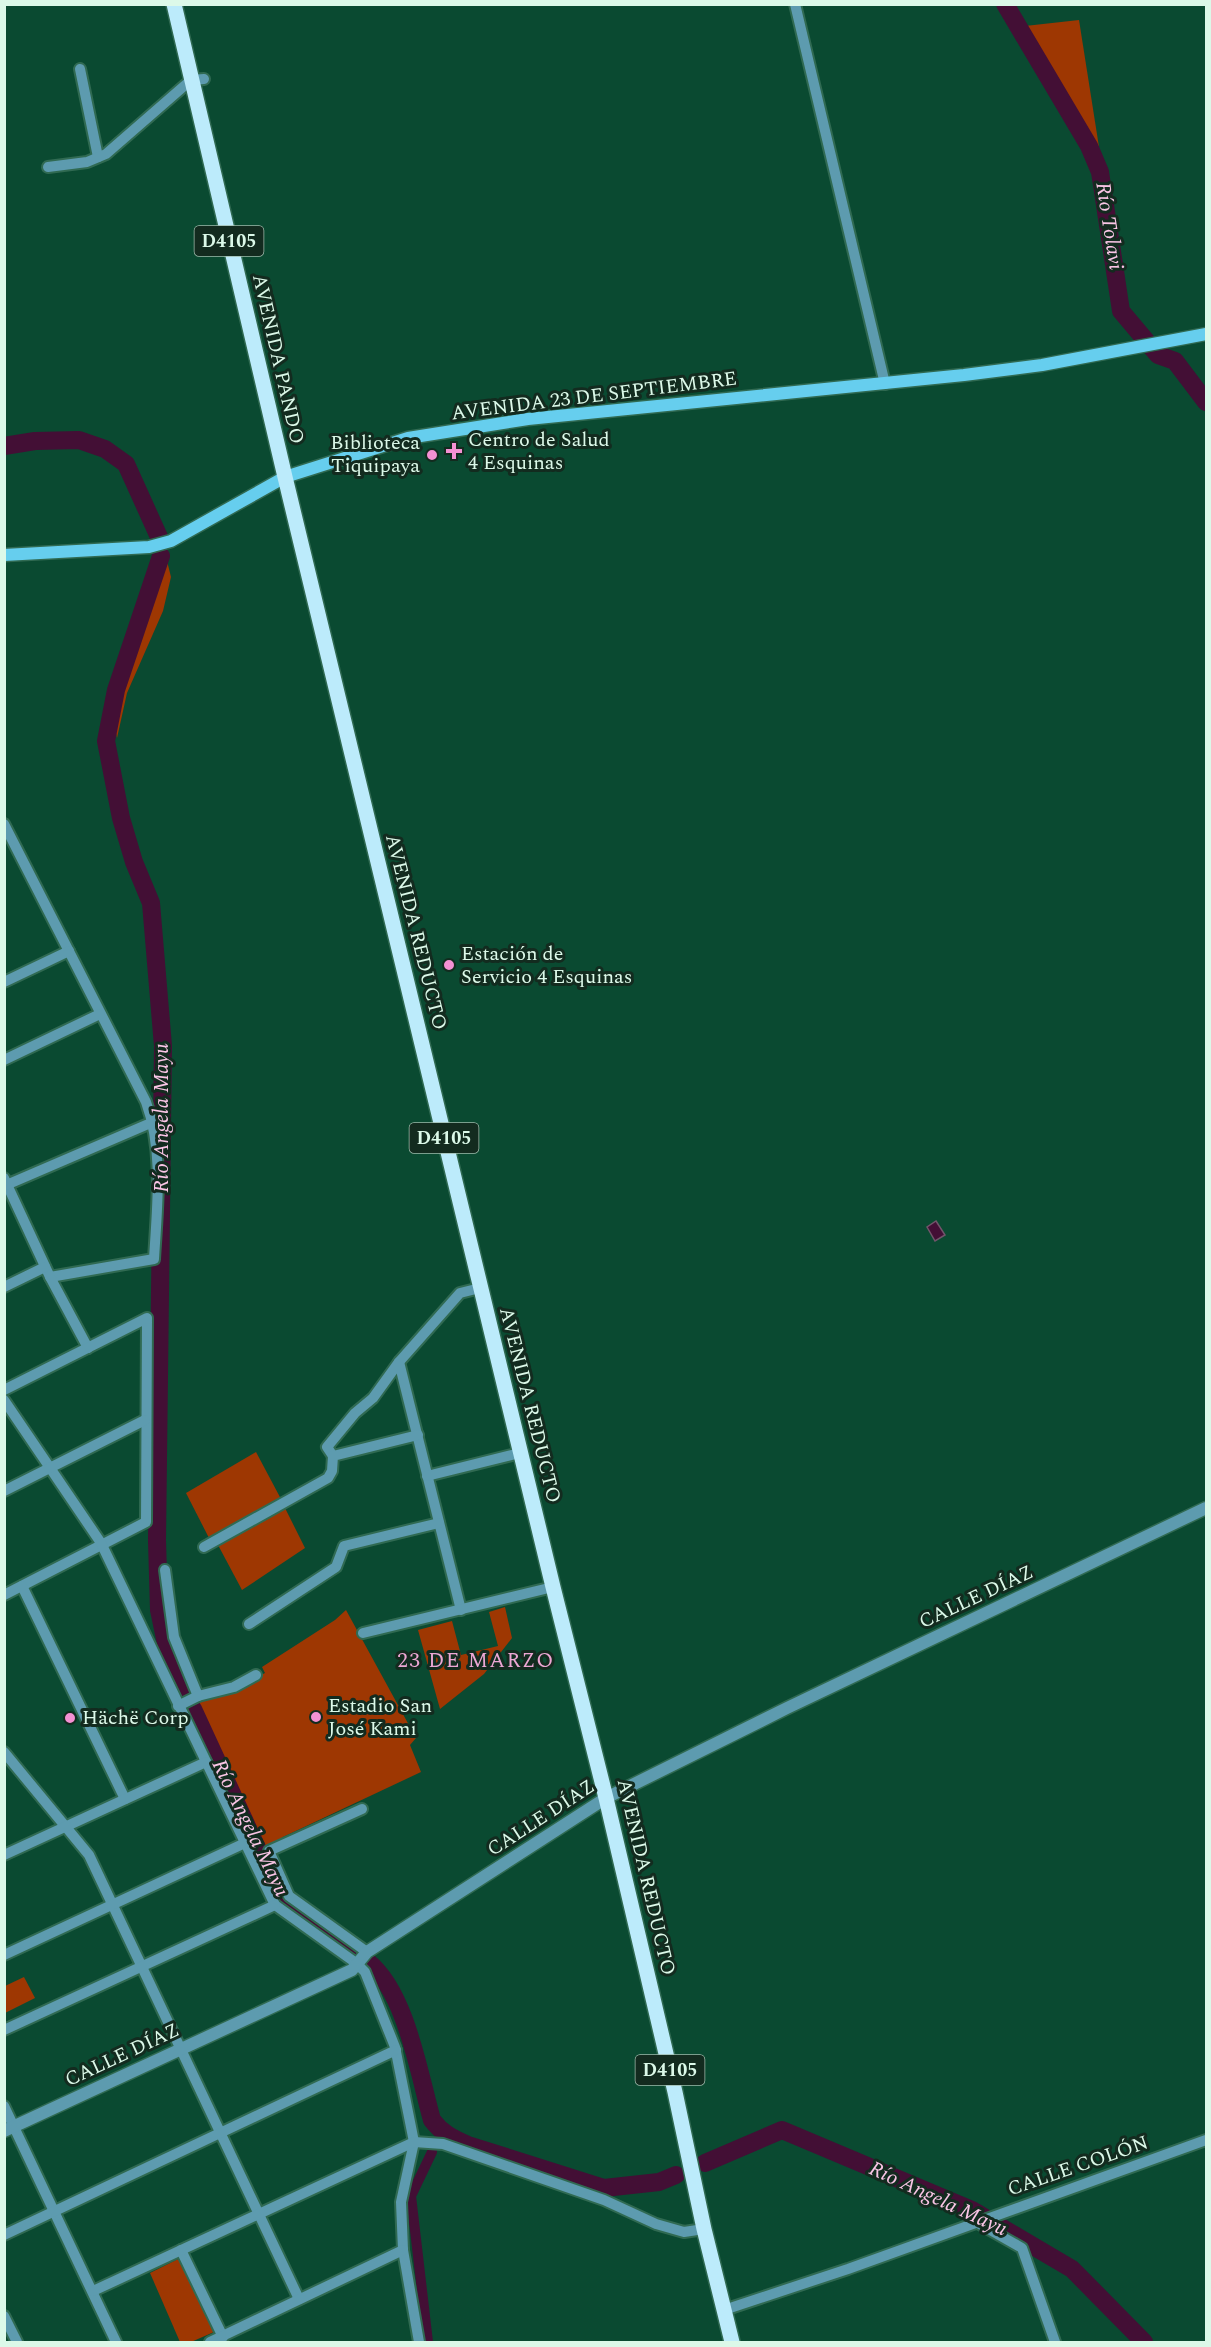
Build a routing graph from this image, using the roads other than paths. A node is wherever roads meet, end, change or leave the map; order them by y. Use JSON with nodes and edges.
{"nodes":[{"id":1,"x":174,"y":4,"type":"edge"},
{"id":2,"x":795,"y":4,"type":"edge"},
{"id":3,"x":80,"y":69,"type":"dead end"},
{"id":4,"x":198,"y":80,"type":"junction"},
{"id":5,"x":98,"y":157,"type":"junction"},
{"id":6,"x":48,"y":167,"type":"dead end"},
{"id":7,"x":1206,"y":334,"type":"edge"},
{"id":8,"x":885,"y":384,"type":"junction"},
{"id":9,"x":285,"y":477,"type":"junction"},
{"id":10,"x":4,"y":555,"type":"edge"},
{"id":11,"x":4,"y":824,"type":"edge"},
{"id":12,"x":69,"y":951,"type":"junction"},
{"id":13,"x":4,"y":982,"type":"edge"},
{"id":14,"x":100,"y":1014,"type":"junction"},
{"id":15,"x":4,"y":1060,"type":"edge"},
{"id":16,"x":153,"y":1122,"type":"junction"},
{"id":17,"x":6,"y":1183,"type":"edge"},
{"id":18,"x":47,"y":1272,"type":"junction"},
{"id":19,"x":4,"y":1287,"type":"edge"},
{"id":20,"x":480,"y":1288,"type":"junction"},
{"id":21,"x":88,"y":1348,"type":"junction"},
{"id":22,"x":399,"y":1362,"type":"junction"},
{"id":23,"x":4,"y":1390,"type":"edge"},
{"id":24,"x":4,"y":1400,"type":"edge"},
{"id":25,"x":145,"y":1420,"type":"junction"},
{"id":26,"x":418,"y":1435,"type":"junction"},
{"id":27,"x":520,"y":1453,"type":"junction"},
{"id":28,"x":333,"y":1456,"type":"junction"},
{"id":29,"x":51,"y":1467,"type":"junction"},
{"id":30,"x":427,"y":1476,"type":"junction"},
{"id":31,"x":4,"y":1491,"type":"edge"},
{"id":32,"x":1206,"y":1508,"type":"edge"},
{"id":33,"x":439,"y":1523,"type":"junction"},
{"id":34,"x":101,"y":1544,"type":"junction"},
{"id":35,"x":204,"y":1547,"type":"dead end"},
{"id":36,"x":165,"y":1570,"type":"dead end"},
{"id":37,"x":22,"y":1586,"type":"junction"},
{"id":38,"x":553,"y":1587,"type":"junction"},
{"id":39,"x":4,"y":1594,"type":"edge"},
{"id":40,"x":460,"y":1610,"type":"junction"},
{"id":41,"x":249,"y":1624,"type":"dead end"},
{"id":42,"x":363,"y":1633,"type":"dead end"},
{"id":43,"x":256,"y":1675,"type":"dead end"},
{"id":44,"x":198,"y":1696,"type":"junction"},
{"id":45,"x":178,"y":1706,"type":"junction"},
{"id":46,"x":4,"y":1752,"type":"edge"},
{"id":47,"x":206,"y":1762,"type":"junction"},
{"id":48,"x":606,"y":1798,"type":"junction"},
{"id":49,"x":125,"y":1799,"type":"junction"},
{"id":50,"x":362,"y":1809,"type":"dead end"},
{"id":51,"x":66,"y":1827,"type":"junction"},
{"id":52,"x":245,"y":1844,"type":"junction"},
{"id":53,"x":4,"y":1855,"type":"edge"},
{"id":54,"x":113,"y":1905,"type":"junction"},
{"id":55,"x":275,"y":1905,"type":"junction"},
{"id":56,"x":368,"y":1952,"type":"junction"},
{"id":57,"x":4,"y":1955,"type":"edge"},
{"id":58,"x":356,"y":1963,"type":"junction"},
{"id":59,"x":143,"y":1967,"type":"junction"},
{"id":60,"x":4,"y":2030,"type":"edge"},
{"id":61,"x":182,"y":2049,"type":"junction"},
{"id":62,"x":396,"y":2050,"type":"junction"},
{"id":63,"x":4,"y":2106,"type":"edge"},
{"id":64,"x":9,"y":2129,"type":"edge"},
{"id":65,"x":220,"y":2133,"type":"junction"},
{"id":66,"x":1206,"y":2140,"type":"edge"},
{"id":67,"x":414,"y":2142,"type":"junction"},
{"id":68,"x":54,"y":2211,"type":"junction"},
{"id":69,"x":258,"y":2214,"type":"junction"},
{"id":70,"x":976,"y":2222,"type":"junction"},
{"id":71,"x":704,"y":2229,"type":"junction"},
{"id":72,"x":4,"y":2235,"type":"edge"},
{"id":73,"x":181,"y":2250,"type":"junction"},
{"id":74,"x":404,"y":2250,"type":"junction"},
{"id":75,"x":93,"y":2291,"type":"junction"},
{"id":76,"x":299,"y":2299,"type":"junction"},
{"id":77,"x":724,"y":2310,"type":"junction"},
{"id":78,"x":4,"y":2316,"type":"edge"},
{"id":79,"x":216,"y":2340,"type":"edge"},
{"id":80,"x":16,"y":2343,"type":"edge"},
{"id":81,"x":116,"y":2343,"type":"edge"},
{"id":82,"x":419,"y":2343,"type":"edge"},
{"id":83,"x":732,"y":2343,"type":"edge"},
{"id":84,"x":1055,"y":2343,"type":"edge"}],
"edges":[{"from":1,"to":4,"type":"main road","name":"AVENIDA PANDO","number":"D4105"},
{"from":2,"to":8,"type":"street"},
{"from":3,"to":5,"type":"street"},
{"from":4,"to":5,"type":"street"},
{"from":4,"to":9,"type":"main road","name":"AVENIDA PANDO","number":"D4105"},
{"from":5,"to":6,"type":"street"},
{"from":7,"to":8,"type":"main road","name":"AVENIDA 23 DE SEPTIEMBRE"},
{"from":8,"to":9,"type":"main road","name":"AVENIDA 23 DE SEPTIEMBRE"},
{"from":9,"to":10,"type":"main road","name":"AVENIDA 23 DE SEPTIEMBRE"},
{"from":9,"to":20,"type":"main road","name":"AVENIDA REDUCTO","number":"D4105"},
{"from":11,"to":12,"type":"street"},
{"from":12,"to":13,"type":"street"},
{"from":12,"to":14,"type":"street"},
{"from":14,"to":15,"type":"street"},
{"from":14,"to":16,"type":"street"},
{"from":16,"to":17,"type":"street"},
{"from":16,"to":18,"type":"street"},
{"from":17,"to":18,"type":"street"},
{"from":18,"to":19,"type":"street"},
{"from":18,"to":21,"type":"street"},
{"from":20,"to":22,"type":"street"},
{"from":20,"to":27,"type":"main road","name":"AVENIDA REDUCTO","number":"D4105"},
{"from":21,"to":23,"type":"street"},
{"from":21,"to":25,"type":"street"},
{"from":22,"to":26,"type":"street"},
{"from":22,"to":28,"type":"street"},
{"from":24,"to":29,"type":"street"},
{"from":25,"to":29,"type":"street"},
{"from":25,"to":34,"type":"street"},
{"from":26,"to":28,"type":"street"},
{"from":26,"to":30,"type":"street"},
{"from":27,"to":30,"type":"street"},
{"from":27,"to":38,"type":"main road","name":"AVENIDA REDUCTO","number":"D4105"},
{"from":28,"to":35,"type":"street"},
{"from":29,"to":31,"type":"street"},
{"from":29,"to":34,"type":"street"},
{"from":30,"to":33,"type":"street"},
{"from":32,"to":48,"type":"street","name":"CALLE DÍAZ"},
{"from":33,"to":40,"type":"street"},
{"from":33,"to":41,"type":"street"},
{"from":34,"to":37,"type":"street"},
{"from":34,"to":45,"type":"street"},
{"from":36,"to":44,"type":"street"},
{"from":37,"to":39,"type":"street"},
{"from":37,"to":49,"type":"street"},
{"from":38,"to":40,"type":"street"},
{"from":38,"to":48,"type":"main road","name":"AVENIDA REDUCTO","number":"D4105"},
{"from":40,"to":42,"type":"street"},
{"from":43,"to":44,"type":"street"},
{"from":44,"to":45,"type":"street"},
{"from":45,"to":47,"type":"street"},
{"from":46,"to":51,"type":"street"},
{"from":47,"to":49,"type":"street"},
{"from":47,"to":52,"type":"street"},
{"from":48,"to":56,"type":"street","name":"CALLE DÍAZ"},
{"from":48,"to":71,"type":"main road","name":"AVENIDA REDUCTO","number":"D4105"},
{"from":49,"to":51,"type":"street"},
{"from":50,"to":56,"type":"street"},
{"from":51,"to":53,"type":"street"},
{"from":51,"to":54,"type":"street"},
{"from":52,"to":54,"type":"street"},
{"from":52,"to":55,"type":"street"},
{"from":54,"to":57,"type":"street"},
{"from":54,"to":59,"type":"street"},
{"from":55,"to":58,"type":"street"},
{"from":55,"to":59,"type":"street"},
{"from":56,"to":58,"type":"street","name":"CALLE DÍAZ"},
{"from":58,"to":61,"type":"street","name":"CALLE DÍAZ"},
{"from":58,"to":62,"type":"street"},
{"from":59,"to":60,"type":"street"},
{"from":59,"to":61,"type":"street"},
{"from":61,"to":64,"type":"street","name":"CALLE DÍAZ"},
{"from":61,"to":65,"type":"street"},
{"from":62,"to":65,"type":"street"},
{"from":62,"to":67,"type":"street"},
{"from":63,"to":64,"type":"street"},
{"from":64,"to":68,"type":"street"},
{"from":65,"to":68,"type":"street"},
{"from":65,"to":69,"type":"street"},
{"from":66,"to":70,"type":"street","name":"CALLE COLÓN"},
{"from":67,"to":69,"type":"street"},
{"from":67,"to":71,"type":"street"},
{"from":67,"to":74,"type":"street"},
{"from":68,"to":72,"type":"street"},
{"from":68,"to":75,"type":"street"},
{"from":69,"to":73,"type":"street"},
{"from":69,"to":76,"type":"street"},
{"from":70,"to":77,"type":"street","name":"CALLE COLÓN"},
{"from":70,"to":84,"type":"street"},
{"from":71,"to":77,"type":"main road","name":"AVENIDA REDUCTO","number":"D4105"},
{"from":73,"to":75,"type":"street"},
{"from":73,"to":79,"type":"street"},
{"from":74,"to":76,"type":"street"},
{"from":74,"to":82,"type":"street"},
{"from":75,"to":81,"type":"street"},
{"from":76,"to":79,"type":"street"},
{"from":77,"to":83,"type":"main road","name":"AVENIDA REDUCTO","number":"D4105"},
{"from":78,"to":80,"type":"street"}]}
